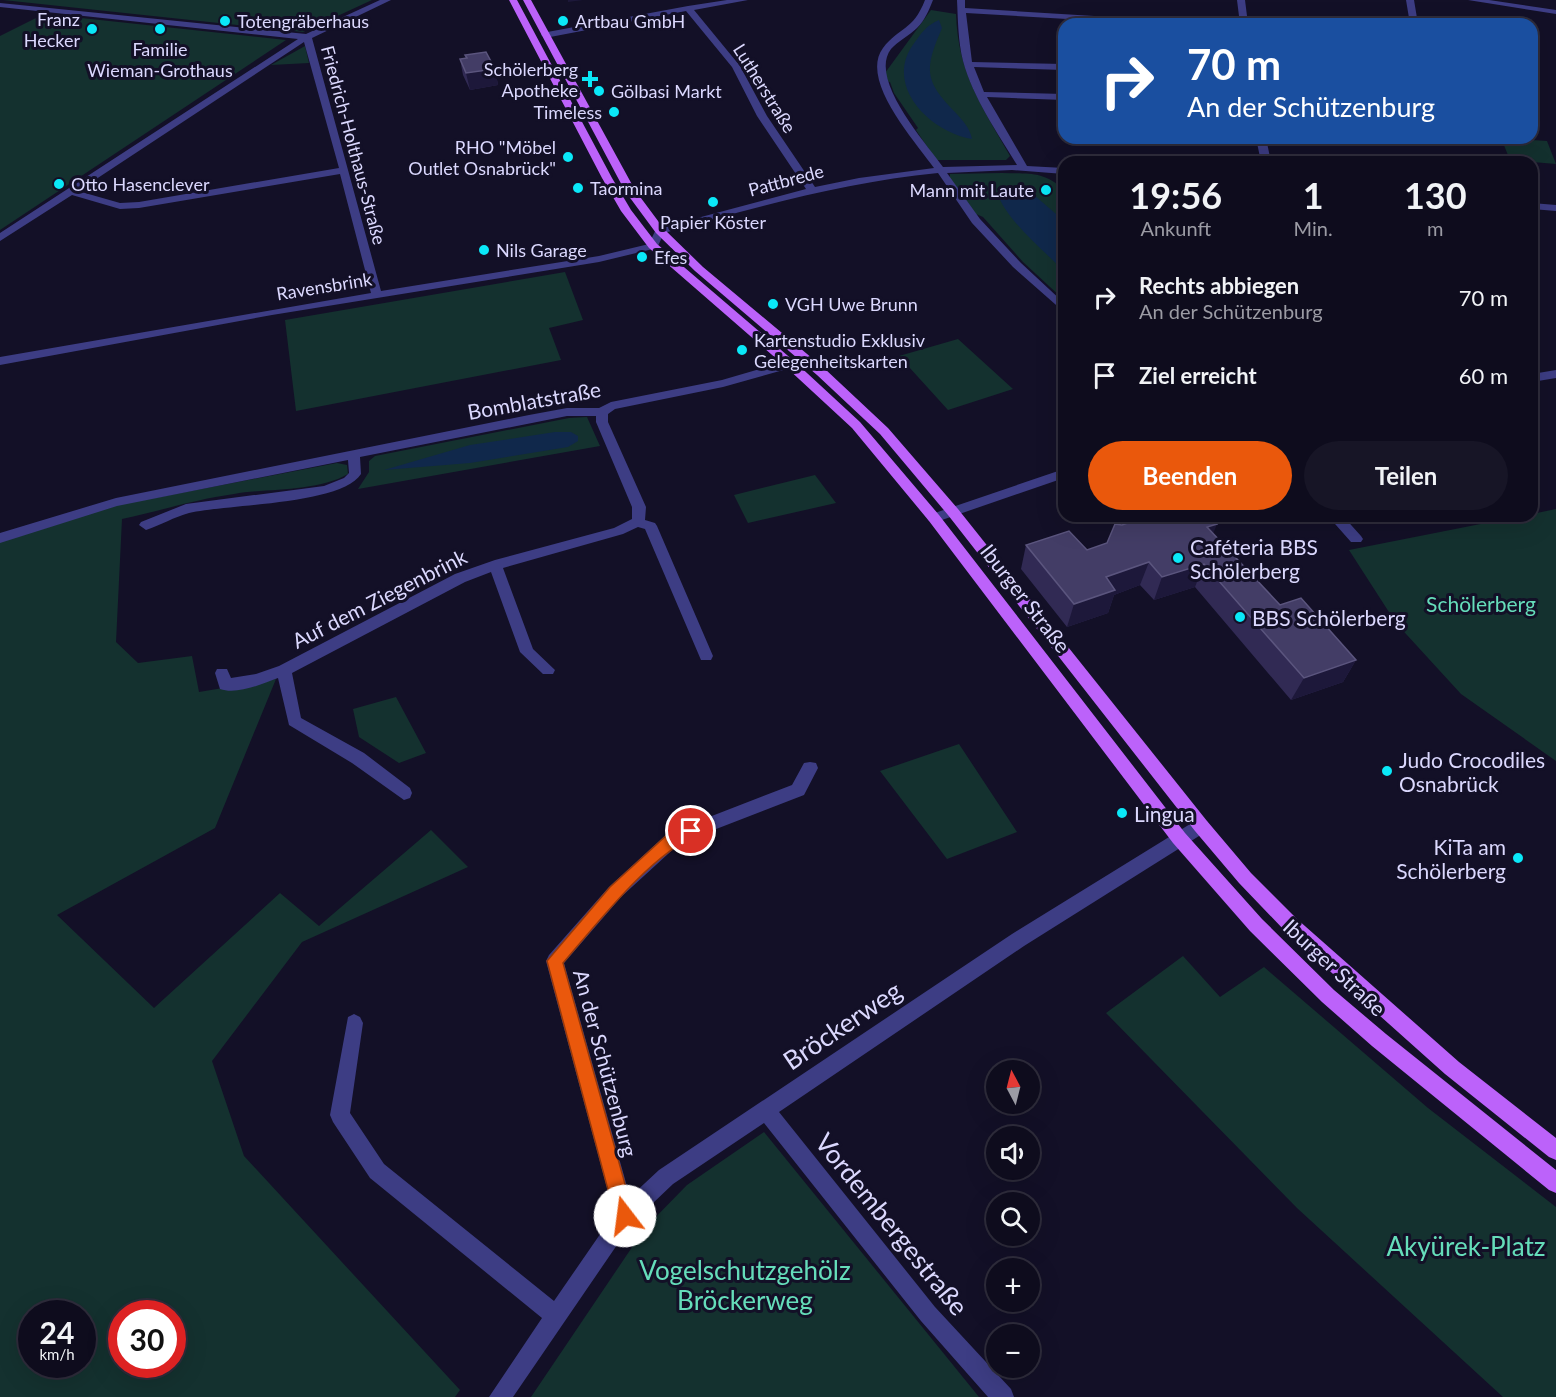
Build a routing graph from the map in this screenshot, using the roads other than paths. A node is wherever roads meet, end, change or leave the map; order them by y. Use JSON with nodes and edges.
{"nodes":[{"id":1,"x":387,"y":0,"type":"edge"},
{"id":2,"x":513,"y":0,"type":"edge"},
{"id":3,"x":527,"y":0,"type":"edge"},
{"id":4,"x":744,"y":0,"type":"edge"},
{"id":5,"x":929,"y":0,"type":"edge"},
{"id":6,"x":1241,"y":0,"type":"edge"},
{"id":7,"x":1410,"y":0,"type":"edge"},
{"id":8,"x":1472,"y":0,"type":"edge"},
{"id":9,"x":0,"y":5,"type":"edge"},
{"id":10,"x":961,"y":5,"type":"edge"},
{"id":11,"x":688,"y":8,"type":"junction"},
{"id":12,"x":1556,"y":12,"type":"edge"},
{"id":13,"x":1120,"y":18,"type":"edge"},
{"id":14,"x":1243,"y":18,"type":"edge"},
{"id":15,"x":1413,"y":18,"type":"edge"},
{"id":16,"x":545,"y":35,"type":"junction"},
{"id":17,"x":307,"y":37,"type":"junction"},
{"id":18,"x":968,"y":64,"type":"junction"},
{"id":19,"x":1058,"y":67,"type":"edge"},
{"id":20,"x":981,"y":95,"type":"junction"},
{"id":21,"x":1058,"y":97,"type":"edge"},
{"id":22,"x":1024,"y":168,"type":"junction"},
{"id":23,"x":938,"y":169,"type":"junction"},
{"id":24,"x":344,"y":170,"type":"junction"},
{"id":25,"x":1058,"y":170,"type":"edge"},
{"id":26,"x":811,"y":189,"type":"junction"},
{"id":27,"x":72,"y":192,"type":"junction"},
{"id":28,"x":1538,"y":207,"type":"edge"},
{"id":29,"x":1556,"y":208,"type":"edge"},
{"id":30,"x":660,"y":231,"type":"junction"},
{"id":31,"x":0,"y":238,"type":"edge"},
{"id":32,"x":653,"y":246,"type":"junction"},
{"id":33,"x":377,"y":295,"type":"junction"},
{"id":34,"x":1058,"y":303,"type":"edge"},
{"id":35,"x":0,"y":361,"type":"edge"},
{"id":36,"x":790,"y":364,"type":"junction"},
{"id":37,"x":1556,"y":374,"type":"edge"},
{"id":38,"x":1538,"y":377,"type":"edge"},
{"id":39,"x":602,"y":412,"type":"junction"},
{"id":40,"x":354,"y":455,"type":"junction"},
{"id":41,"x":1058,"y":475,"type":"edge"},
{"id":42,"x":953,"y":512,"type":"junction"},
{"id":43,"x":934,"y":518,"type":"junction"},
{"id":44,"x":637,"y":522,"type":"junction"},
{"id":45,"x":1340,"y":522,"type":"edge"},
{"id":46,"x":146,"y":525,"type":"dead end"},
{"id":47,"x":0,"y":538,"type":"edge"},
{"id":48,"x":1356,"y":539,"type":"dead end"},
{"id":49,"x":495,"y":565,"type":"junction"},
{"id":50,"x":706,"y":656,"type":"dead end"},
{"id":51,"x":284,"y":670,"type":"junction"},
{"id":52,"x":548,"y":670,"type":"dead end"},
{"id":53,"x":222,"y":674,"type":"dead end"},
{"id":54,"x":810,"y":768,"type":"dead end"},
{"id":55,"x":404,"y":792,"type":"dead end"},
{"id":56,"x":1201,"y":826,"type":"junction"},
{"id":57,"x":1179,"y":838,"type":"junction"},
{"id":58,"x":354,"y":1023,"type":"dead end"},
{"id":59,"x":765,"y":1109,"type":"junction"},
{"id":60,"x":1556,"y":1150,"type":"edge"},
{"id":61,"x":1556,"y":1183,"type":"edge"},
{"id":62,"x":625,"y":1216,"type":"junction"},
{"id":63,"x":556,"y":1316,"type":"junction"},
{"id":64,"x":500,"y":1397,"type":"edge"},
{"id":65,"x":1003,"y":1397,"type":"edge"}],
"edges":[{"from":1,"to":17,"type":"street"},
{"from":2,"to":32,"type":"main road","name":"Iburger Straße"},
{"from":3,"to":16,"type":"main road","name":"Iburger Straße"},
{"from":4,"to":11,"type":"street"},
{"from":5,"to":23,"type":"street"},
{"from":6,"to":14,"type":"street"},
{"from":7,"to":15,"type":"street"},
{"from":8,"to":12,"type":"street"},
{"from":9,"to":17,"type":"street"},
{"from":10,"to":13,"type":"street"},
{"from":10,"to":18,"type":"street"},
{"from":11,"to":16,"type":"street"},
{"from":11,"to":26,"type":"street","name":"Lutherstraße"},
{"from":16,"to":30,"type":"main road","name":"Iburger Straße"},
{"from":17,"to":24,"type":"street","name":"Friedrich-Holthaus-Straße"},
{"from":17,"to":27,"type":"street"},
{"from":18,"to":19,"type":"street"},
{"from":18,"to":20,"type":"street"},
{"from":20,"to":21,"type":"street"},
{"from":20,"to":22,"type":"street"},
{"from":22,"to":23,"type":"street","name":"Pattbrede"},
{"from":22,"to":25,"type":"street","name":"Pattbrede"},
{"from":23,"to":26,"type":"street","name":"Pattbrede"},
{"from":23,"to":34,"type":"street"},
{"from":24,"to":27,"type":"street"},
{"from":24,"to":33,"type":"street","name":"Friedrich-Holthaus-Straße"},
{"from":26,"to":30,"type":"street","name":"Pattbrede"},
{"from":27,"to":31,"type":"street"},
{"from":28,"to":29,"type":"street"},
{"from":30,"to":32,"type":"street"},
{"from":30,"to":42,"type":"main road","name":"Iburger Straße"},
{"from":32,"to":33,"type":"street","name":"Ravensbrink"},
{"from":32,"to":36,"type":"main road","name":"Iburger Straße"},
{"from":33,"to":35,"type":"street","name":"Ravensbrink"},
{"from":36,"to":39,"type":"street","name":"Bomblatstraße"},
{"from":36,"to":43,"type":"main road","name":"Iburger Straße"},
{"from":37,"to":38,"type":"street"},
{"from":39,"to":40,"type":"street","name":"Bomblatstraße"},
{"from":39,"to":44,"type":"street"},
{"from":40,"to":46,"type":"street"},
{"from":40,"to":47,"type":"street","name":"Bomblatstraße"},
{"from":41,"to":42,"type":"street"},
{"from":42,"to":43,"type":"street"},
{"from":42,"to":56,"type":"main road","name":"Iburger Straße"},
{"from":43,"to":57,"type":"main road","name":"Iburger Straße"},
{"from":44,"to":49,"type":"street","name":"Auf dem Ziegenbrink"},
{"from":44,"to":50,"type":"street"},
{"from":45,"to":48,"type":"street"},
{"from":49,"to":51,"type":"street","name":"Auf dem Ziegenbrink"},
{"from":49,"to":52,"type":"street","name":"Auf dem Ziegenbrink"},
{"from":51,"to":53,"type":"street","name":"Auf dem Ziegenbrink"},
{"from":51,"to":55,"type":"street","name":"Auf dem Ziegenbrink"},
{"from":54,"to":62,"type":"street","name":"An der Schützenburg"},
{"from":56,"to":57,"type":"street","name":"Bröckerweg"},
{"from":56,"to":60,"type":"main road","name":"Iburger Straße"},
{"from":57,"to":59,"type":"street","name":"Bröckerweg"},
{"from":57,"to":61,"type":"main road","name":"Iburger Straße"},
{"from":58,"to":63,"type":"street"},
{"from":59,"to":62,"type":"street","name":"Bröckerweg"},
{"from":59,"to":65,"type":"street","name":"Vordembergestraße"},
{"from":62,"to":63,"type":"street","name":"Bröckerweg"},
{"from":63,"to":64,"type":"street","name":"Bröckerweg"}]}
